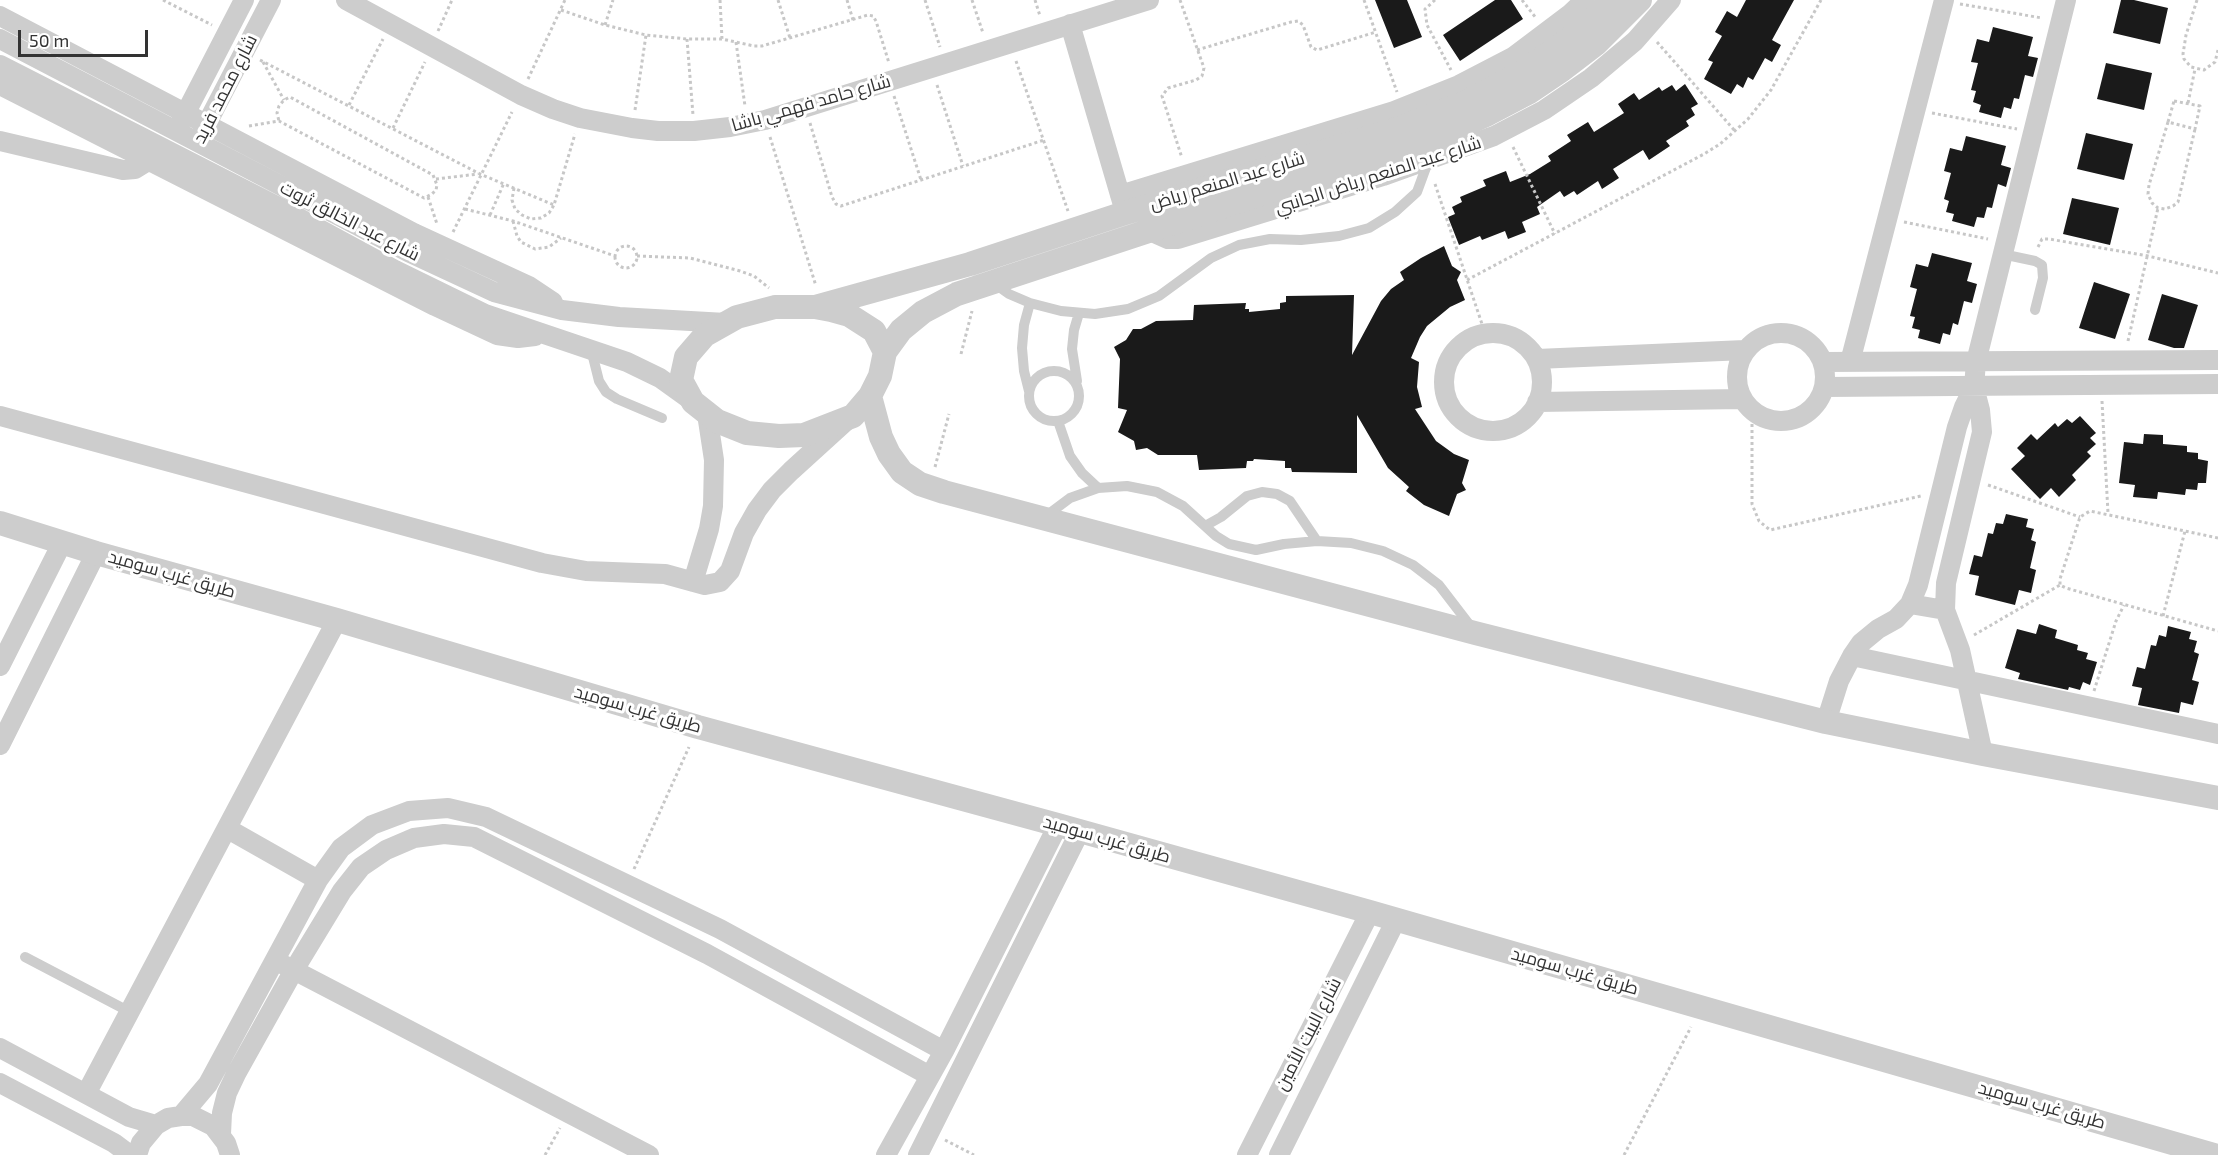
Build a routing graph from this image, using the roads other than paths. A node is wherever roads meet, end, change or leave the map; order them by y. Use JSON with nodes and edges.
{"nodes":[{"id":1,"x":244,"y":0,"type":"edge"},
{"id":2,"x":271,"y":0,"type":"edge"},
{"id":3,"x":346,"y":0,"type":"edge"},
{"id":4,"x":1149,"y":0,"type":"edge"},
{"id":5,"x":1585,"y":0,"type":"edge"},
{"id":6,"x":1612,"y":0,"type":"edge"},
{"id":7,"x":1640,"y":0,"type":"edge"},
{"id":8,"x":1671,"y":0,"type":"edge"},
{"id":9,"x":2066,"y":0,"type":"edge"},
{"id":10,"x":1944,"y":1,"type":"edge"},
{"id":11,"x":0,"y":16,"type":"edge"},
{"id":12,"x":1070,"y":24,"type":"junction"},
{"id":13,"x":0,"y":39,"type":"edge"},
{"id":14,"x":0,"y":65,"type":"edge"},
{"id":15,"x":0,"y":85,"type":"edge"},
{"id":16,"x":1399,"y":116,"type":"junction"},
{"id":17,"x":181,"y":123,"type":"junction"},
{"id":18,"x":201,"y":133,"type":"junction"},
{"id":19,"x":0,"y":141,"type":"edge"},
{"id":20,"x":158,"y":159,"type":"junction"},
{"id":21,"x":1428,"y":162,"type":"junction"},
{"id":22,"x":183,"y":169,"type":"junction"},
{"id":23,"x":1123,"y":204,"type":"junction"},
{"id":24,"x":1244,"y":209,"type":"junction"},
{"id":25,"x":1141,"y":234,"type":"junction"},
{"id":26,"x":2004,"y":248,"type":"junction"},
{"id":27,"x":986,"y":284,"type":"junction"},
{"id":28,"x":1030,"y":303,"type":"junction"},
{"id":29,"x":810,"y":306,"type":"junction"},
{"id":30,"x":562,"y":310,"type":"junction"},
{"id":31,"x":2034,"y":310,"type":"dead end"},
{"id":32,"x":1079,"y":313,"type":"junction"},
{"id":33,"x":726,"y":323,"type":"junction"},
{"id":34,"x":591,"y":349,"type":"junction"},
{"id":35,"x":1745,"y":350,"type":"junction"},
{"id":36,"x":885,"y":352,"type":"junction"},
{"id":37,"x":1537,"y":359,"type":"junction"},
{"id":38,"x":2218,"y":360,"type":"edge"},
{"id":39,"x":1823,"y":362,"type":"junction"},
{"id":40,"x":1850,"y":362,"type":"junction"},
{"id":41,"x":1976,"y":362,"type":"junction"},
{"id":42,"x":2218,"y":384,"type":"edge"},
{"id":43,"x":1078,"y":385,"type":"junction"},
{"id":44,"x":1824,"y":387,"type":"junction"},
{"id":45,"x":1974,"y":387,"type":"junction"},
{"id":46,"x":1029,"y":393,"type":"junction"},
{"id":47,"x":870,"y":396,"type":"junction"},
{"id":48,"x":1537,"y":402,"type":"junction"},
{"id":49,"x":1747,"y":405,"type":"junction"},
{"id":50,"x":700,"y":408,"type":"junction"},
{"id":51,"x":0,"y":416,"type":"edge"},
{"id":52,"x":853,"y":416,"type":"junction"},
{"id":53,"x":662,"y":418,"type":"dead end"},
{"id":54,"x":1058,"y":421,"type":"junction"},
{"id":55,"x":1098,"y":488,"type":"junction"},
{"id":56,"x":1043,"y":519,"type":"junction"},
{"id":57,"x":0,"y":523,"type":"edge"},
{"id":58,"x":1205,"y":526,"type":"junction"},
{"id":59,"x":1317,"y":541,"type":"junction"},
{"id":60,"x":62,"y":543,"type":"junction"},
{"id":61,"x":96,"y":553,"type":"junction"},
{"id":62,"x":1224,"y":555,"type":"junction"},
{"id":63,"x":693,"y":582,"type":"junction"},
{"id":64,"x":1910,"y":604,"type":"junction"},
{"id":65,"x":1945,"y":610,"type":"junction"},
{"id":66,"x":337,"y":620,"type":"junction"},
{"id":67,"x":1475,"y":633,"type":"junction"},
{"id":68,"x":1852,"y":656,"type":"junction"},
{"id":69,"x":0,"y":666,"type":"edge"},
{"id":70,"x":1967,"y":680,"type":"junction"},
{"id":71,"x":1826,"y":722,"type":"junction"},
{"id":72,"x":2218,"y":734,"type":"edge"},
{"id":73,"x":0,"y":745,"type":"edge"},
{"id":74,"x":1983,"y":754,"type":"junction"},
{"id":75,"x":2218,"y":798,"type":"edge"},
{"id":76,"x":1069,"y":828,"type":"junction"},
{"id":77,"x":228,"y":829,"type":"junction"},
{"id":78,"x":318,"y":880,"type":"junction"},
{"id":79,"x":1370,"y":912,"type":"junction"},
{"id":80,"x":1396,"y":920,"type":"junction"},
{"id":81,"x":720,"y":929,"type":"junction"},
{"id":82,"x":707,"y":954,"type":"junction"},
{"id":83,"x":25,"y":957,"type":"dead end"},
{"id":84,"x":274,"y":960,"type":"junction"},
{"id":85,"x":294,"y":970,"type":"junction"},
{"id":86,"x":130,"y":1012,"type":"junction"},
{"id":87,"x":0,"y":1048,"type":"edge"},
{"id":88,"x":937,"y":1063,"type":"junction"},
{"id":89,"x":960,"y":1074,"type":"junction"},
{"id":90,"x":0,"y":1083,"type":"edge"},
{"id":91,"x":86,"y":1094,"type":"junction"},
{"id":92,"x":181,"y":1116,"type":"junction"},
{"id":93,"x":156,"y":1125,"type":"junction"},
{"id":94,"x":221,"y":1134,"type":"junction"},
{"id":95,"x":2160,"y":1147,"type":"edge"},
{"id":96,"x":2201,"y":1153,"type":"edge"},
{"id":97,"x":230,"y":1154,"type":"edge"},
{"id":98,"x":130,"y":1155,"type":"edge"},
{"id":99,"x":138,"y":1155,"type":"edge"},
{"id":100,"x":649,"y":1155,"type":"edge"},
{"id":101,"x":886,"y":1155,"type":"edge"},
{"id":102,"x":918,"y":1155,"type":"edge"},
{"id":103,"x":1247,"y":1155,"type":"edge"},
{"id":104,"x":1279,"y":1155,"type":"edge"}],
"edges":[{"from":1,"to":17,"type":"street","name":"شارع محمد فريد"},
{"from":2,"to":18,"type":"street","name":"شارع محمد فريد"},
{"from":3,"to":12,"type":"street","name":"شارع حامد فهمي باشا"},
{"from":4,"to":12,"type":"street","name":"شارع حامد فهمي باشا"},
{"from":5,"to":16,"type":"street"},
{"from":6,"to":16,"type":"street","name":"شارع عبد المنعم رياض"},
{"from":7,"to":24,"type":"street","name":"شارع عبد المنعم رياض"},
{"from":8,"to":21,"type":"street","name":"شارع عبد المنعم رياض الجانبي"},
{"from":9,"to":26,"type":"street"},
{"from":10,"to":40,"type":"street"},
{"from":11,"to":17,"type":"street"},
{"from":12,"to":23,"type":"street"},
{"from":13,"to":17,"type":"street","name":"شارع عبد الخالق ثروت"},
{"from":14,"to":20,"type":"street","name":"شارع عبد الخالق ثروت"},
{"from":15,"to":20,"type":"street"},
{"from":16,"to":23,"type":"street","name":"شارع عبد المنعم رياض"},
{"from":16,"to":23,"type":"street"},
{"from":17,"to":18,"type":"street","name":"شارع عبد الخالق ثروت"},
{"from":17,"to":20,"type":"street","name":"شارع محمد فريد"},
{"from":18,"to":22,"type":"street","name":"شارع محمد فريد"},
{"from":18,"to":30,"type":"street"},
{"from":18,"to":30,"type":"street","name":"شارع عبد الخالق ثروت"},
{"from":19,"to":20,"type":"street"},
{"from":20,"to":22,"type":"street","name":"شارع عبد الخالق ثروت"},
{"from":21,"to":24,"type":"street","name":"شارع عبد المنعم رياض الجانبي"},
{"from":21,"to":32,"type":"lane"},
{"from":22,"to":34,"type":"street","name":"شارع عبد الخالق ثروت"},
{"from":23,"to":25,"type":"street"},
{"from":23,"to":29,"type":"street","name":"شارع عبد المنعم رياض"},
{"from":24,"to":25,"type":"street","name":"شارع عبد المنعم رياض"},
{"from":25,"to":27,"type":"street","name":"شارع عبد المنعم رياض"},
{"from":26,"to":31,"type":"lane"},
{"from":26,"to":41,"type":"street"},
{"from":27,"to":28,"type":"lane"},
{"from":27,"to":36,"type":"street","name":"شارع عبد المنعم رياض"},
{"from":28,"to":32,"type":"lane"},
{"from":28,"to":46,"type":"lane"},
{"from":29,"to":33,"type":"street"},
{"from":29,"to":36,"type":"street"},
{"from":30,"to":33,"type":"street","name":"شارع عبد الخالق ثروت"},
{"from":32,"to":43,"type":"lane"},
{"from":33,"to":50,"type":"street"},
{"from":34,"to":50,"type":"street","name":"شارع عبد الخالق ثروت"},
{"from":34,"to":53,"type":"lane"},
{"from":35,"to":37,"type":"street"},
{"from":35,"to":39,"type":"street"},
{"from":35,"to":49,"type":"street"},
{"from":36,"to":47,"type":"street"},
{"from":37,"to":48,"type":"street"},
{"from":37,"to":48,"type":"street"},
{"from":38,"to":41,"type":"street"},
{"from":39,"to":40,"type":"street"},
{"from":39,"to":44,"type":"street"},
{"from":40,"to":41,"type":"street"},
{"from":41,"to":45,"type":"street"},
{"from":42,"to":45,"type":"street"},
{"from":43,"to":46,"type":"lane"},
{"from":43,"to":54,"type":"lane"},
{"from":44,"to":45,"type":"street"},
{"from":44,"to":49,"type":"street"},
{"from":45,"to":64,"type":"street"},
{"from":45,"to":65,"type":"street"},
{"from":46,"to":54,"type":"lane"},
{"from":47,"to":52,"type":"street"},
{"from":47,"to":56,"type":"street"},
{"from":48,"to":49,"type":"street"},
{"from":50,"to":52,"type":"street"},
{"from":50,"to":63,"type":"street"},
{"from":51,"to":63,"type":"street"},
{"from":52,"to":63,"type":"street"},
{"from":54,"to":55,"type":"lane"},
{"from":55,"to":56,"type":"lane"},
{"from":55,"to":58,"type":"lane"},
{"from":56,"to":62,"type":"street"},
{"from":57,"to":60,"type":"street","name":"طريق غرب سوميد"},
{"from":58,"to":59,"type":"lane"},
{"from":58,"to":62,"type":"lane"},
{"from":59,"to":62,"type":"lane"},
{"from":59,"to":67,"type":"lane"},
{"from":60,"to":61,"type":"street","name":"طريق غرب سوميد"},
{"from":60,"to":69,"type":"street"},
{"from":61,"to":66,"type":"street","name":"طريق غرب سوميد"},
{"from":61,"to":73,"type":"street"},
{"from":62,"to":67,"type":"street"},
{"from":64,"to":65,"type":"street"},
{"from":64,"to":68,"type":"street"},
{"from":65,"to":70,"type":"street"},
{"from":66,"to":76,"type":"street","name":"طريق غرب سوميد"},
{"from":66,"to":77,"type":"street"},
{"from":67,"to":71,"type":"street"},
{"from":68,"to":70,"type":"street"},
{"from":68,"to":71,"type":"street"},
{"from":70,"to":72,"type":"street"},
{"from":70,"to":74,"type":"street"},
{"from":71,"to":74,"type":"street"},
{"from":74,"to":75,"type":"street"},
{"from":76,"to":79,"type":"street","name":"طريق غرب سوميد"},
{"from":76,"to":88,"type":"street"},
{"from":76,"to":89,"type":"street"},
{"from":77,"to":78,"type":"street"},
{"from":77,"to":86,"type":"street"},
{"from":78,"to":81,"type":"street"},
{"from":78,"to":84,"type":"street"},
{"from":79,"to":80,"type":"street","name":"طريق غرب سوميد"},
{"from":79,"to":103,"type":"street","name":"شارع البيت الأمين"},
{"from":80,"to":95,"type":"street","name":"طريق غرب سوميد"},
{"from":80,"to":104,"type":"street","name":"شارع البيت الأمين"},
{"from":81,"to":82,"type":"street"},
{"from":81,"to":88,"type":"street"},
{"from":82,"to":85,"type":"street"},
{"from":82,"to":88,"type":"street"},
{"from":83,"to":86,"type":"lane"},
{"from":84,"to":85,"type":"street"},
{"from":84,"to":92,"type":"street"},
{"from":85,"to":94,"type":"street"},
{"from":85,"to":100,"type":"street"},
{"from":86,"to":91,"type":"street"},
{"from":87,"to":91,"type":"street"},
{"from":88,"to":89,"type":"street"},
{"from":88,"to":101,"type":"street"},
{"from":89,"to":102,"type":"street"},
{"from":90,"to":98,"type":"street"},
{"from":91,"to":93,"type":"street"},
{"from":92,"to":93,"type":"street"},
{"from":92,"to":94,"type":"street"},
{"from":93,"to":99,"type":"street"},
{"from":94,"to":97,"type":"street"},
{"from":95,"to":96,"type":"street","name":"طريق غرب سوميد"}]}
